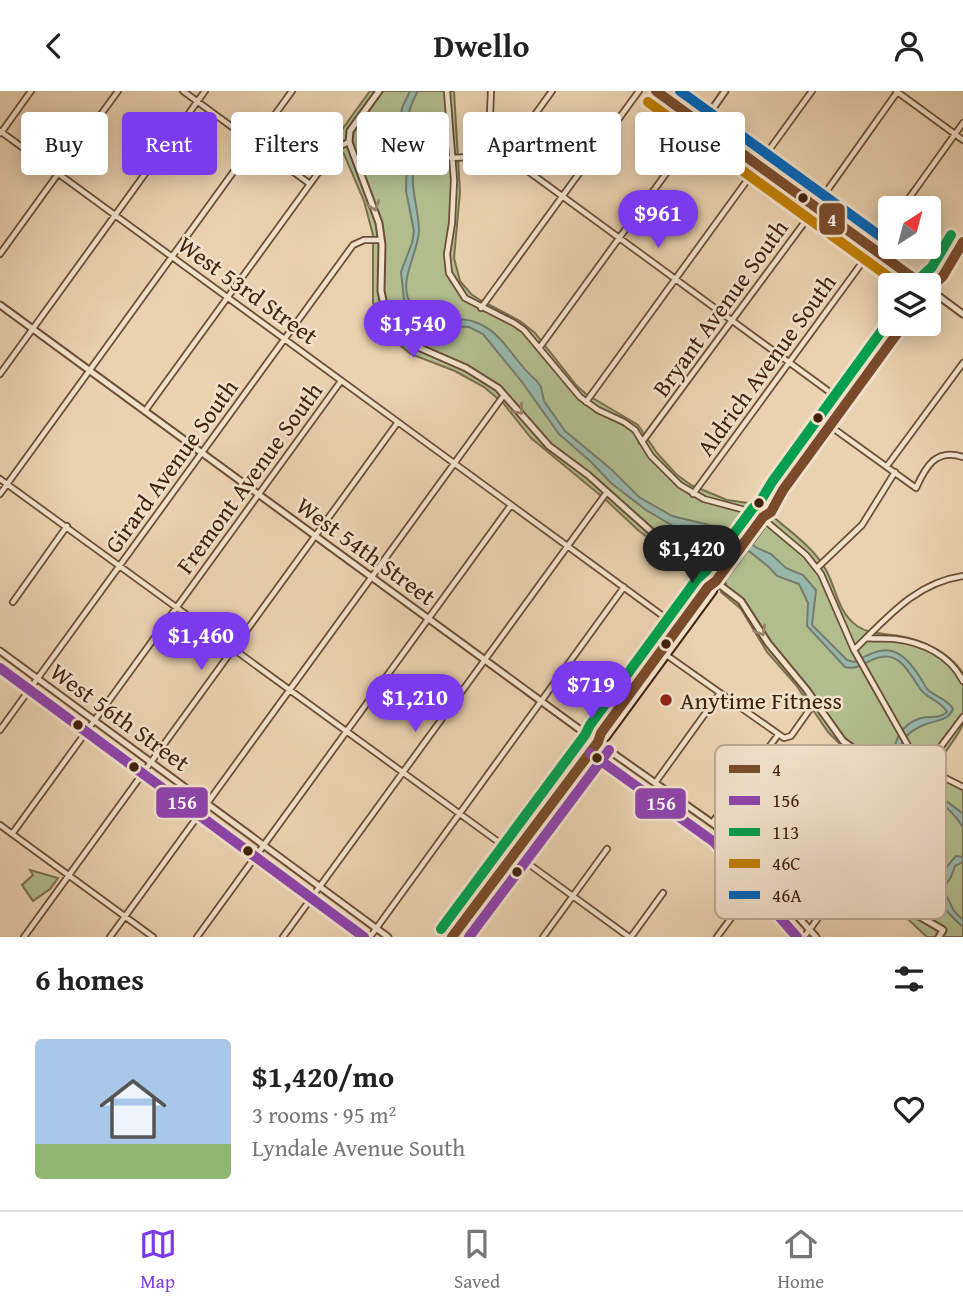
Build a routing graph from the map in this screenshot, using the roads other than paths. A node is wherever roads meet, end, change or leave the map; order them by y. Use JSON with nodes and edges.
{"nodes":[{"id":1,"x":31,"y":91,"type":"edge"},
{"id":2,"x":118,"y":91,"type":"edge"},
{"id":3,"x":183,"y":91,"type":"edge"},
{"id":4,"x":205,"y":91,"type":"edge"},
{"id":5,"x":292,"y":91,"type":"edge"},
{"id":6,"x":379,"y":91,"type":"edge"},
{"id":7,"x":447,"y":91,"type":"edge"},
{"id":8,"x":491,"y":91,"type":"edge"},
{"id":9,"x":552,"y":91,"type":"edge"},
{"id":10,"x":639,"y":91,"type":"edge"},
{"id":11,"x":656,"y":91,"type":"edge"},
{"id":12,"x":725,"y":91,"type":"edge"},
{"id":13,"x":812,"y":91,"type":"edge"},
{"id":14,"x":897,"y":91,"type":"edge"},
{"id":15,"x":197,"y":102,"type":"junction"},
{"id":16,"x":103,"y":112,"type":"edge"},
{"id":17,"x":277,"y":112,"type":"edge"},
{"id":18,"x":490,"y":112,"type":"edge"},
{"id":19,"x":537,"y":112,"type":"edge"},
{"id":20,"x":685,"y":112,"type":"edge"},
{"id":21,"x":710,"y":112,"type":"edge"},
{"id":22,"x":963,"y":123,"type":"edge"},
{"id":23,"x":231,"y":126,"type":"edge"},
{"id":24,"x":1,"y":132,"type":"edge"},
{"id":25,"x":955,"y":134,"type":"junction"},
{"id":26,"x":963,"y":140,"type":"edge"},
{"id":27,"x":349,"y":142,"type":"junction"},
{"id":28,"x":21,"y":146,"type":"edge"},
{"id":29,"x":745,"y":156,"type":"edge"},
{"id":30,"x":463,"y":157,"type":"edge"},
{"id":31,"x":451,"y":158,"type":"junction"},
{"id":32,"x":759,"y":166,"type":"junction"},
{"id":33,"x":57,"y":175,"type":"edge"},
{"id":34,"x":61,"y":175,"type":"edge"},
{"id":35,"x":231,"y":175,"type":"edge"},
{"id":36,"x":298,"y":175,"type":"edge"},
{"id":37,"x":534,"y":175,"type":"edge"},
{"id":38,"x":665,"y":175,"type":"edge"},
{"id":39,"x":310,"y":184,"type":"junction"},
{"id":40,"x":563,"y":196,"type":"junction"},
{"id":41,"x":911,"y":196,"type":"edge"},
{"id":42,"x":815,"y":207,"type":"junction"},
{"id":43,"x":115,"y":216,"type":"junction"},
{"id":44,"x":620,"y":238,"type":"junction"},
{"id":45,"x":381,"y":240,"type":"junction"},
{"id":46,"x":878,"y":241,"type":"edge"},
{"id":47,"x":963,"y":242,"type":"edge"},
{"id":48,"x":872,"y":249,"type":"junction"},
{"id":49,"x":0,"y":254,"type":"edge"},
{"id":50,"x":172,"y":257,"type":"junction"},
{"id":51,"x":906,"y":273,"type":"edge"},
{"id":52,"x":941,"y":277,"type":"edge"},
{"id":53,"x":676,"y":279,"type":"junction"},
{"id":54,"x":228,"y":298,"type":"junction"},
{"id":55,"x":941,"y":298,"type":"edge"},
{"id":56,"x":0,"y":305,"type":"edge"},
{"id":57,"x":481,"y":308,"type":"junction"},
{"id":58,"x":963,"y":314,"type":"edge"},
{"id":59,"x":733,"y":321,"type":"junction"},
{"id":60,"x":33,"y":330,"type":"junction"},
{"id":61,"x":895,"y":336,"type":"edge"},
{"id":62,"x":285,"y":339,"type":"junction"},
{"id":63,"x":540,"y":347,"type":"junction"},
{"id":64,"x":789,"y":362,"type":"junction"},
{"id":65,"x":963,"y":363,"type":"edge"},
{"id":66,"x":89,"y":370,"type":"junction"},
{"id":67,"x":0,"y":375,"type":"edge"},
{"id":68,"x":341,"y":381,"type":"junction"},
{"id":69,"x":504,"y":395,"type":"junction"},
{"id":70,"x":586,"y":402,"type":"junction"},
{"id":71,"x":846,"y":404,"type":"junction"},
{"id":72,"x":145,"y":411,"type":"junction"},
{"id":73,"x":398,"y":422,"type":"junction"},
{"id":74,"x":830,"y":426,"type":"junction"},
{"id":75,"x":642,"y":442,"type":"junction"},
{"id":76,"x":202,"y":452,"type":"junction"},
{"id":77,"x":963,"y":457,"type":"edge"},
{"id":78,"x":454,"y":463,"type":"junction"},
{"id":79,"x":887,"y":467,"type":"junction"},
{"id":80,"x":895,"y":473,"type":"junction"},
{"id":81,"x":0,"y":479,"type":"edge"},
{"id":82,"x":7,"y":484,"type":"junction"},
{"id":83,"x":607,"y":492,"type":"junction"},
{"id":84,"x":0,"y":494,"type":"edge"},
{"id":85,"x":258,"y":494,"type":"junction"},
{"id":86,"x":694,"y":494,"type":"junction"},
{"id":87,"x":511,"y":505,"type":"junction"},
{"id":88,"x":763,"y":517,"type":"junction"},
{"id":89,"x":66,"y":526,"type":"junction"},
{"id":90,"x":315,"y":535,"type":"junction"},
{"id":91,"x":568,"y":547,"type":"junction"},
{"id":92,"x":120,"y":566,"type":"junction"},
{"id":93,"x":817,"y":568,"type":"junction"},
{"id":94,"x":371,"y":576,"type":"junction"},
{"id":95,"x":963,"y":576,"type":"edge"},
{"id":96,"x":716,"y":581,"type":"junction"},
{"id":97,"x":624,"y":587,"type":"junction"},
{"id":98,"x":13,"y":602,"type":"dead end"},
{"id":99,"x":177,"y":608,"type":"junction"},
{"id":100,"x":428,"y":618,"type":"junction"},
{"id":101,"x":678,"y":627,"type":"junction"},
{"id":102,"x":867,"y":638,"type":"junction"},
{"id":103,"x":233,"y":649,"type":"junction"},
{"id":104,"x":854,"y":650,"type":"junction"},
{"id":105,"x":0,"y":651,"type":"edge"},
{"id":106,"x":663,"y":653,"type":"junction"},
{"id":107,"x":485,"y":659,"type":"junction"},
{"id":108,"x":37,"y":678,"type":"junction"},
{"id":109,"x":963,"y":681,"type":"edge"},
{"id":110,"x":289,"y":689,"type":"junction"},
{"id":111,"x":720,"y":693,"type":"junction"},
{"id":112,"x":541,"y":701,"type":"junction"},
{"id":113,"x":815,"y":702,"type":"junction"},
{"id":114,"x":963,"y":717,"type":"edge"},
{"id":115,"x":93,"y":720,"type":"junction"},
{"id":116,"x":0,"y":730,"type":"edge"},
{"id":117,"x":347,"y":732,"type":"junction"},
{"id":118,"x":778,"y":735,"type":"junction"},
{"id":119,"x":598,"y":743,"type":"junction"},
{"id":120,"x":770,"y":745,"type":"edge"},
{"id":121,"x":848,"y":745,"type":"edge"},
{"id":122,"x":909,"y":745,"type":"edge"},
{"id":123,"x":944,"y":745,"type":"edge"},
{"id":124,"x":151,"y":763,"type":"junction"},
{"id":125,"x":403,"y":773,"type":"junction"},
{"id":126,"x":946,"y":780,"type":"edge"},
{"id":127,"x":655,"y":783,"type":"junction"},
{"id":128,"x":963,"y":787,"type":"edge"},
{"id":129,"x":207,"y":804,"type":"junction"},
{"id":130,"x":459,"y":814,"type":"junction"},
{"id":131,"x":715,"y":819,"type":"edge"},
{"id":132,"x":712,"y":823,"type":"junction"},
{"id":133,"x":0,"y":825,"type":"edge"},
{"id":134,"x":715,"y":825,"type":"edge"},
{"id":135,"x":12,"y":834,"type":"junction"},
{"id":136,"x":263,"y":845,"type":"junction"},
{"id":137,"x":607,"y":849,"type":"dead end"},
{"id":138,"x":516,"y":855,"type":"junction"},
{"id":139,"x":68,"y":876,"type":"junction"},
{"id":140,"x":320,"y":886,"type":"junction"},
{"id":141,"x":663,"y":893,"type":"dead end"},
{"id":142,"x":573,"y":897,"type":"junction"},
{"id":143,"x":124,"y":917,"type":"junction"},
{"id":144,"x":730,"y":919,"type":"edge"},
{"id":145,"x":801,"y":919,"type":"edge"},
{"id":146,"x":818,"y":919,"type":"edge"},
{"id":147,"x":922,"y":919,"type":"edge"},
{"id":148,"x":376,"y":928,"type":"junction"},
{"id":149,"x":810,"y":929,"type":"junction"},
{"id":150,"x":24,"y":937,"type":"edge"},
{"id":151,"x":110,"y":937,"type":"edge"},
{"id":152,"x":153,"y":937,"type":"edge"},
{"id":153,"x":197,"y":937,"type":"edge"},
{"id":154,"x":283,"y":937,"type":"edge"},
{"id":155,"x":370,"y":937,"type":"edge"},
{"id":156,"x":388,"y":937,"type":"edge"},
{"id":157,"x":452,"y":937,"type":"edge"},
{"id":158,"x":460,"y":937,"type":"edge"},
{"id":159,"x":543,"y":937,"type":"edge"},
{"id":160,"x":630,"y":937,"type":"edge"},
{"id":161,"x":717,"y":937,"type":"edge"},
{"id":162,"x":804,"y":937,"type":"edge"},
{"id":163,"x":816,"y":937,"type":"edge"},
{"id":164,"x":939,"y":937,"type":"edge"}],
"edges":[{"from":1,"to":24,"type":"street"},
{"from":2,"to":16,"type":"street"},
{"from":3,"to":15,"type":"street"},
{"from":4,"to":15,"type":"street"},
{"from":5,"to":17,"type":"street"},
{"from":6,"to":27,"type":"street"},
{"from":7,"to":31,"type":"street"},
{"from":8,"to":18,"type":"street"},
{"from":9,"to":19,"type":"street"},
{"from":10,"to":40,"type":"street"},
{"from":11,"to":20,"type":"main road"},
{"from":12,"to":21,"type":"street"},
{"from":13,"to":32,"type":"street"},
{"from":14,"to":25,"type":"street"},
{"from":14,"to":42,"type":"street","name":"Bryant Avenue South"},
{"from":15,"to":23,"type":"street"},
{"from":15,"to":43,"type":"street"},
{"from":22,"to":25,"type":"street"},
{"from":24,"to":28,"type":"street","name":"West 53rd Street"},
{"from":25,"to":26,"type":"street"},
{"from":25,"to":41,"type":"street"},
{"from":27,"to":39,"type":"street"},
{"from":27,"to":45,"type":"street","one_way":true},
{"from":29,"to":32,"type":"main road"},
{"from":30,"to":31,"type":"street"},
{"from":31,"to":57,"type":"street"},
{"from":32,"to":42,"type":"main road"},
{"from":32,"to":53,"type":"street"},
{"from":33,"to":49,"type":"street"},
{"from":34,"to":43,"type":"street","name":"West 53rd Street"},
{"from":35,"to":50,"type":"street"},
{"from":36,"to":39,"type":"street"},
{"from":37,"to":40,"type":"street"},
{"from":38,"to":44,"type":"street"},
{"from":39,"to":54,"type":"street"},
{"from":40,"to":44,"type":"street"},
{"from":40,"to":57,"type":"street"},
{"from":42,"to":48,"type":"main road"},
{"from":42,"to":59,"type":"street","name":"Bryant Avenue South"},
{"from":43,"to":50,"type":"street","name":"West 53rd Street"},
{"from":43,"to":60,"type":"street"},
{"from":44,"to":53,"type":"street"},
{"from":44,"to":63,"type":"street"},
{"from":45,"to":62,"type":"street","name":"Girard Avenue South"},
{"from":45,"to":69,"type":"street"},
{"from":46,"to":48,"type":"street","name":"Aldrich Avenue South"},
{"from":47,"to":52,"type":"main road"},
{"from":48,"to":51,"type":"main road"},
{"from":48,"to":64,"type":"street","name":"Aldrich Avenue South"},
{"from":50,"to":54,"type":"street","name":"West 53rd Street"},
{"from":50,"to":66,"type":"street"},
{"from":53,"to":59,"type":"street"},
{"from":53,"to":70,"type":"street"},
{"from":54,"to":62,"type":"street","name":"West 53rd Street"},
{"from":54,"to":72,"type":"street"},
{"from":55,"to":58,"type":"street"},
{"from":56,"to":60,"type":"street","name":"West 54th Street"},
{"from":57,"to":63,"type":"street"},
{"from":59,"to":64,"type":"street"},
{"from":59,"to":75,"type":"street","name":"Bryant Avenue South"},
{"from":60,"to":66,"type":"street","name":"West 54th Street"},
{"from":60,"to":67,"type":"street"},
{"from":61,"to":71,"type":"main road"},
{"from":62,"to":68,"type":"street","name":"West 53rd Street"},
{"from":62,"to":76,"type":"street","name":"Girard Avenue South"},
{"from":63,"to":70,"type":"street"},
{"from":64,"to":71,"type":"street"},
{"from":64,"to":86,"type":"street","name":"Aldrich Avenue South"},
{"from":65,"to":79,"type":"street"},
{"from":66,"to":72,"type":"street","name":"West 54th Street"},
{"from":66,"to":82,"type":"street"},
{"from":68,"to":73,"type":"street","name":"West 53rd Street"},
{"from":68,"to":85,"type":"street","name":"Fremont Avenue South"},
{"from":69,"to":78,"type":"street"},
{"from":69,"to":83,"type":"street","one_way":true},
{"from":70,"to":75,"type":"street"},
{"from":71,"to":74,"type":"main road"},
{"from":72,"to":76,"type":"street","name":"West 54th Street"},
{"from":73,"to":78,"type":"street","name":"West 53rd Street"},
{"from":73,"to":90,"type":"street"},
{"from":74,"to":79,"type":"street"},
{"from":74,"to":88,"type":"main road"},
{"from":75,"to":86,"type":"street"},
{"from":76,"to":85,"type":"street","name":"West 54th Street"},
{"from":76,"to":92,"type":"street","name":"Girard Avenue South"},
{"from":77,"to":80,"type":"street"},
{"from":78,"to":87,"type":"street","name":"West 53rd Street"},
{"from":78,"to":94,"type":"street"},
{"from":79,"to":80,"type":"street"},
{"from":80,"to":93,"type":"street"},
{"from":81,"to":82,"type":"street"},
{"from":82,"to":84,"type":"street"},
{"from":82,"to":89,"type":"street"},
{"from":83,"to":91,"type":"street"},
{"from":83,"to":96,"type":"street"},
{"from":85,"to":90,"type":"street","name":"West 54th Street"},
{"from":85,"to":99,"type":"street","name":"Fremont Avenue South"},
{"from":86,"to":88,"type":"street"},
{"from":87,"to":91,"type":"street","name":"West 53rd Street"},
{"from":87,"to":100,"type":"street"},
{"from":88,"to":93,"type":"street"},
{"from":88,"to":96,"type":"main road"},
{"from":89,"to":92,"type":"street"},
{"from":89,"to":98,"type":"street"},
{"from":90,"to":94,"type":"street","name":"West 54th Street"},
{"from":90,"to":103,"type":"street"},
{"from":91,"to":97,"type":"street","name":"West 53rd Street"},
{"from":91,"to":107,"type":"street"},
{"from":92,"to":99,"type":"street"},
{"from":92,"to":108,"type":"street","name":"Girard Avenue South"},
{"from":93,"to":104,"type":"street"},
{"from":94,"to":100,"type":"street","name":"West 54th Street"},
{"from":94,"to":110,"type":"street"},
{"from":95,"to":102,"type":"street"},
{"from":96,"to":101,"type":"main road"},
{"from":96,"to":106,"type":"main road"},
{"from":96,"to":113,"type":"street","one_way":true},
{"from":97,"to":101,"type":"street","name":"West 53rd Street"},
{"from":97,"to":112,"type":"street"},
{"from":99,"to":103,"type":"street"},
{"from":99,"to":115,"type":"street","name":"Fremont Avenue South"},
{"from":100,"to":107,"type":"street","name":"West 54th Street"},
{"from":100,"to":117,"type":"street"},
{"from":101,"to":106,"type":"main road"},
{"from":102,"to":104,"type":"street"},
{"from":102,"to":109,"type":"street"},
{"from":103,"to":110,"type":"street"},
{"from":103,"to":124,"type":"street"},
{"from":104,"to":122,"type":"street"},
{"from":105,"to":108,"type":"street","name":"West 56th Street"},
{"from":106,"to":111,"type":"street"},
{"from":106,"to":119,"type":"main road"},
{"from":107,"to":112,"type":"street","name":"West 54th Street"},
{"from":107,"to":125,"type":"street"},
{"from":108,"to":115,"type":"street","name":"West 56th Street"},
{"from":108,"to":116,"type":"street","name":"Girard Avenue South"},
{"from":110,"to":117,"type":"street"},
{"from":110,"to":129,"type":"street"},
{"from":111,"to":118,"type":"street"},
{"from":111,"to":127,"type":"street"},
{"from":112,"to":119,"type":"street","name":"West 54th Street"},
{"from":112,"to":130,"type":"street"},
{"from":113,"to":118,"type":"street"},
{"from":113,"to":121,"type":"street"},
{"from":114,"to":123,"type":"street"},
{"from":115,"to":124,"type":"street","name":"West 56th Street"},
{"from":115,"to":135,"type":"street","name":"Fremont Avenue South"},
{"from":117,"to":125,"type":"street"},
{"from":117,"to":136,"type":"street"},
{"from":118,"to":120,"type":"street"},
{"from":119,"to":127,"type":"street","name":"West 54th Street"},
{"from":119,"to":138,"type":"main road"},
{"from":124,"to":129,"type":"street","name":"West 56th Street"},
{"from":124,"to":139,"type":"street"},
{"from":125,"to":130,"type":"street"},
{"from":125,"to":140,"type":"street"},
{"from":126,"to":128,"type":"street"},
{"from":127,"to":132,"type":"street","name":"West 54th Street"},
{"from":129,"to":136,"type":"street","name":"West 56th Street"},
{"from":129,"to":143,"type":"street"},
{"from":130,"to":138,"type":"street"},
{"from":130,"to":148,"type":"street"},
{"from":131,"to":132,"type":"street"},
{"from":132,"to":134,"type":"street","name":"West 54th Street"},
{"from":133,"to":135,"type":"street"},
{"from":135,"to":139,"type":"street"},
{"from":136,"to":140,"type":"street","name":"West 56th Street"},
{"from":136,"to":153,"type":"street"},
{"from":137,"to":142,"type":"street"},
{"from":138,"to":142,"type":"street"},
{"from":138,"to":157,"type":"main road"},
{"from":138,"to":158,"type":"main road"},
{"from":139,"to":143,"type":"street"},
{"from":139,"to":150,"type":"street"},
{"from":140,"to":148,"type":"street","name":"West 56th Street"},
{"from":140,"to":154,"type":"street"},
{"from":141,"to":160,"type":"street"},
{"from":142,"to":159,"type":"street"},
{"from":142,"to":160,"type":"street"},
{"from":143,"to":151,"type":"street"},
{"from":143,"to":152,"type":"street"},
{"from":144,"to":161,"type":"street"},
{"from":145,"to":149,"type":"street","name":"West 54th Street"},
{"from":146,"to":149,"type":"street"},
{"from":147,"to":164,"type":"street"},
{"from":148,"to":155,"type":"street"},
{"from":148,"to":156,"type":"street","name":"West 56th Street"},
{"from":149,"to":162,"type":"street"},
{"from":149,"to":163,"type":"street","name":"West 54th Street"}]}
